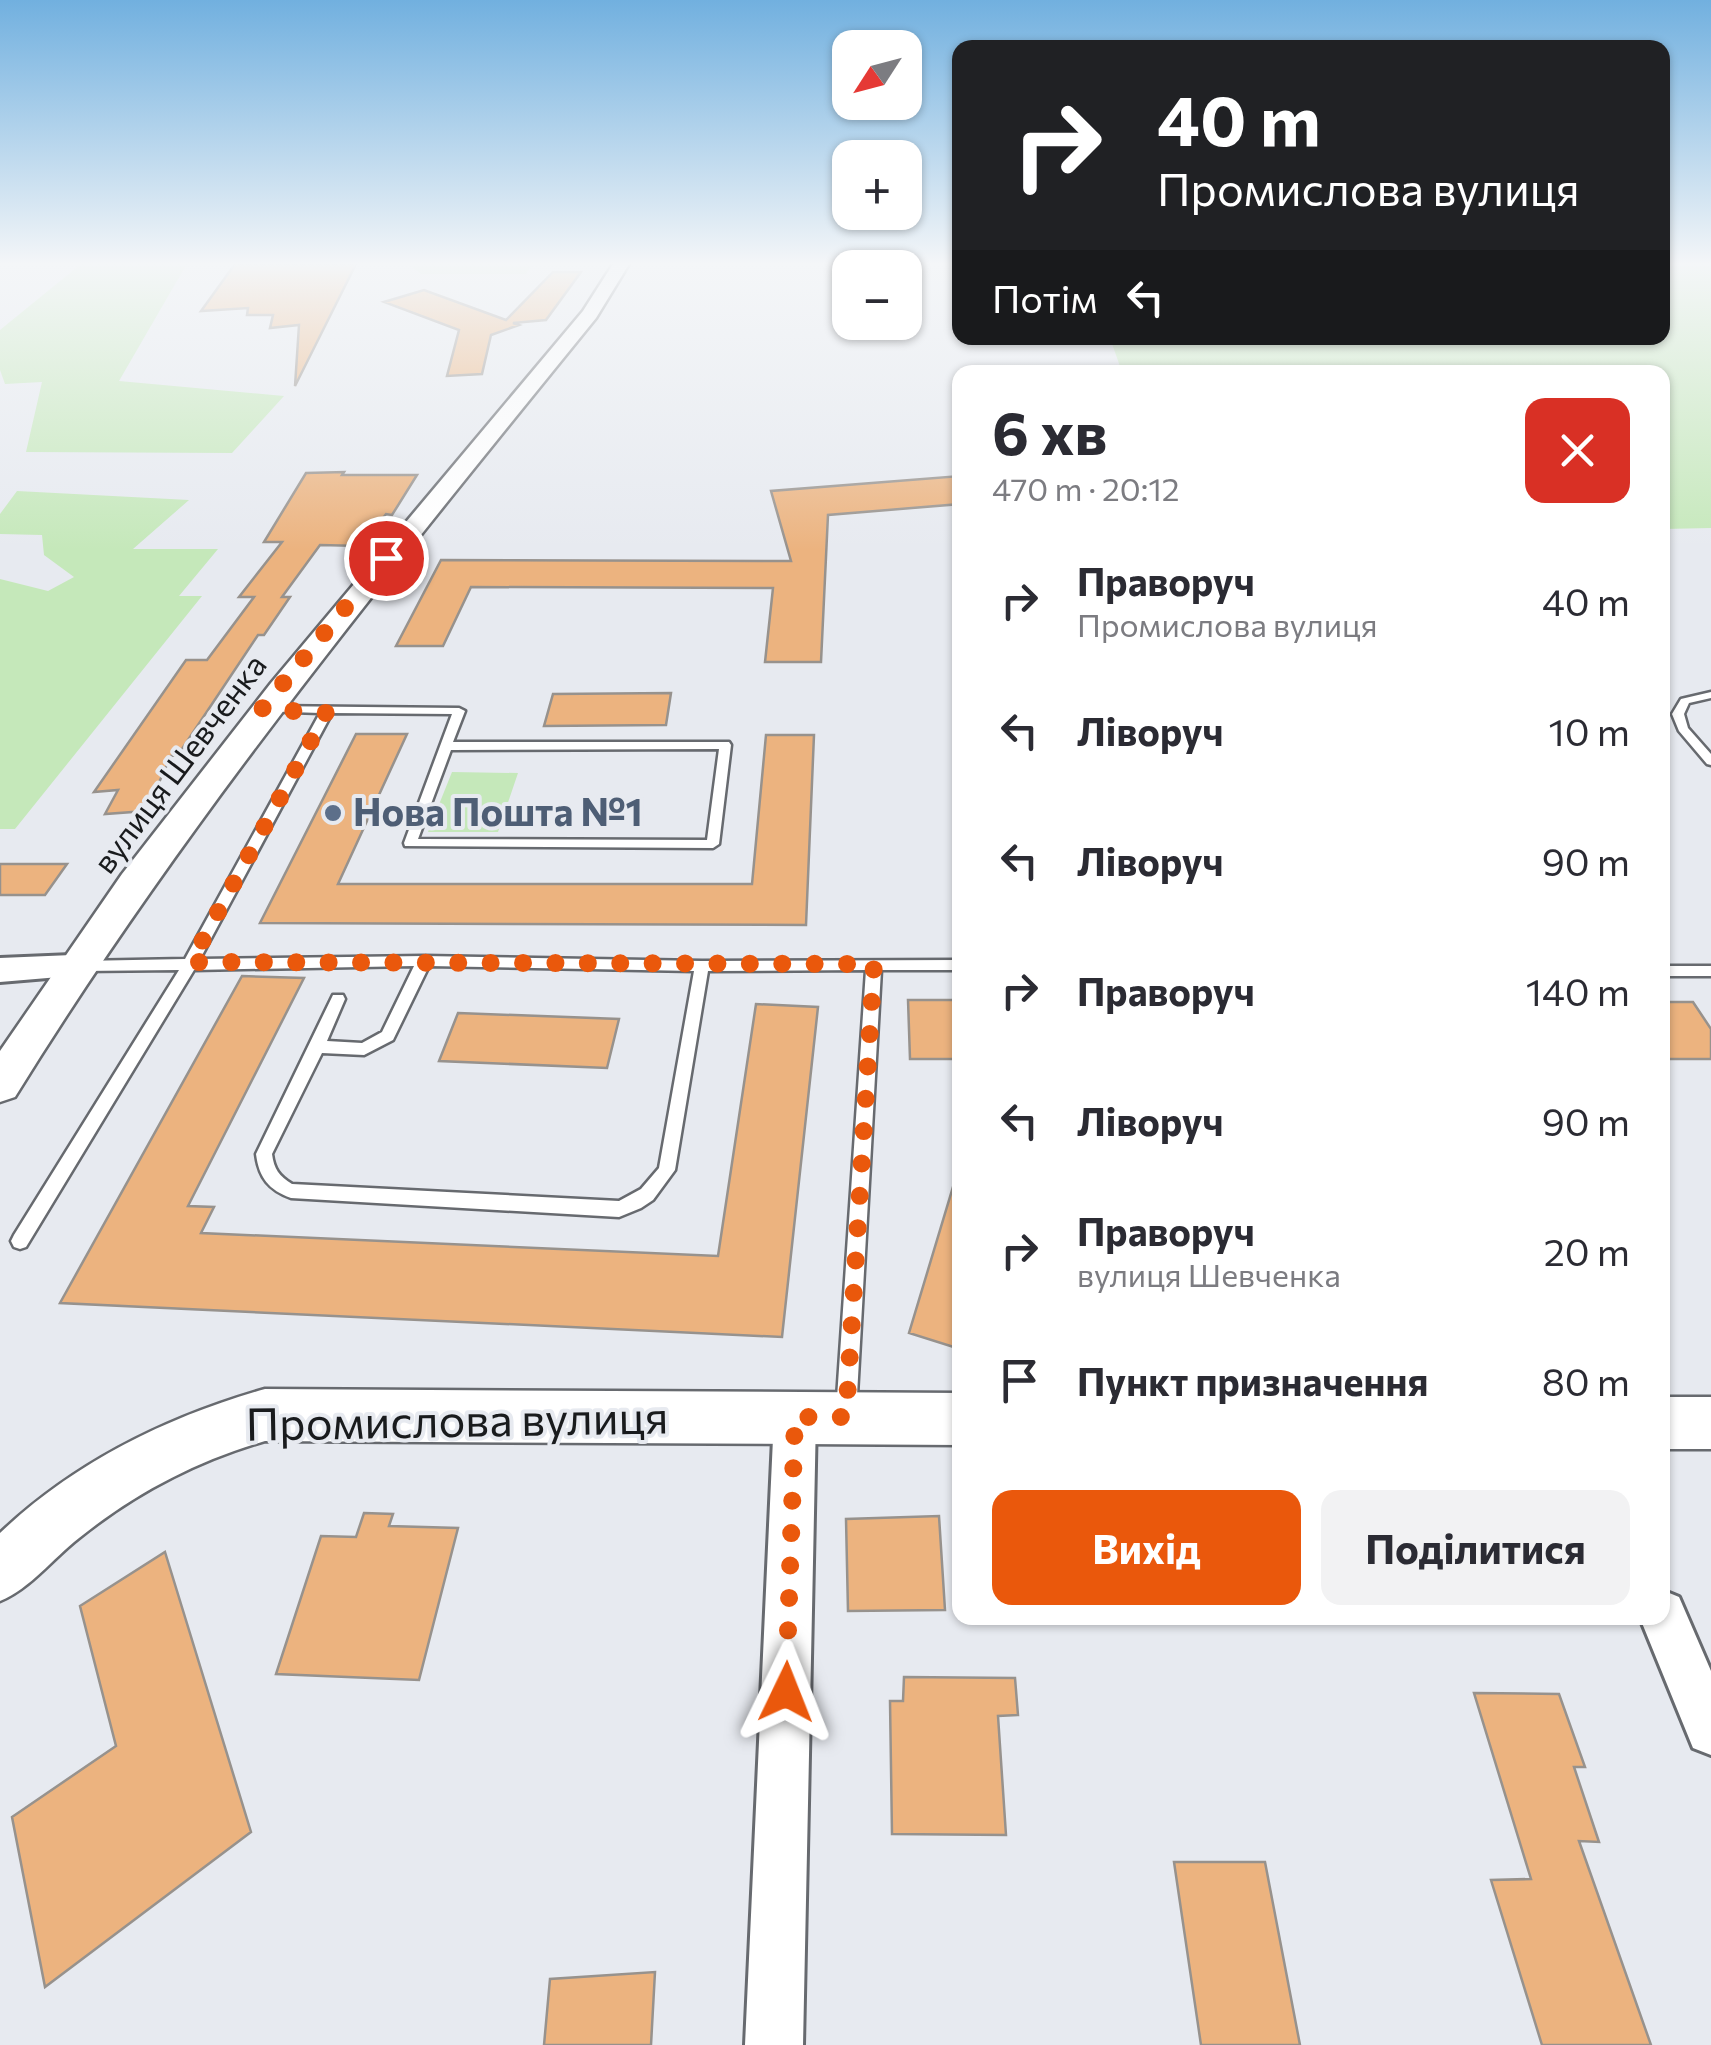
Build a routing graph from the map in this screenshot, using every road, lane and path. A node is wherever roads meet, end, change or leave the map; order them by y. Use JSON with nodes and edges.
{"nodes":[{"id":1,"x":552,"y":359,"type":"edge"},
{"id":2,"x":1711,"y":695,"type":"edge"},
{"id":3,"x":262,"y":709,"type":"junction"},
{"id":4,"x":326,"y":713,"type":"junction"},
{"id":5,"x":448,"y":746,"type":"junction"},
{"id":6,"x":1711,"y":762,"type":"edge"},
{"id":7,"x":424,"y":961,"type":"junction"},
{"id":8,"x":191,"y":962,"type":"junction"},
{"id":9,"x":874,"y":964,"type":"junction"},
{"id":10,"x":952,"y":965,"type":"edge"},
{"id":11,"x":702,"y":966,"type":"junction"},
{"id":12,"x":72,"y":967,"type":"junction"},
{"id":13,"x":0,"y":970,"type":"edge"},
{"id":14,"x":1670,"y":971,"type":"edge"},
{"id":15,"x":1711,"y":971,"type":"edge"},
{"id":16,"x":338,"y":999,"type":"dead end"},
{"id":17,"x":317,"y":1047,"type":"junction"},
{"id":18,"x":0,"y":1084,"type":"edge"},
{"id":19,"x":20,"y":1241,"type":"dead end"},
{"id":20,"x":795,"y":1417,"type":"junction"},
{"id":21,"x":846,"y":1417,"type":"junction"},
{"id":22,"x":952,"y":1419,"type":"edge"},
{"id":23,"x":1670,"y":1423,"type":"edge"},
{"id":24,"x":1711,"y":1423,"type":"edge"},
{"id":25,"x":0,"y":1572,"type":"edge"},
{"id":26,"x":1667,"y":1625,"type":"edge"},
{"id":27,"x":1711,"y":1730,"type":"edge"},
{"id":28,"x":774,"y":2045,"type":"edge"}],
"edges":[{"from":1,"to":3,"type":"street","name":"вулиця Шевченка"},
{"from":2,"to":6,"type":"lane"},
{"from":3,"to":4,"type":"lane"},
{"from":3,"to":12,"type":"street","name":"вулиця Шевченка"},
{"from":4,"to":5,"type":"lane"},
{"from":4,"to":8,"type":"lane"},
{"from":5,"to":5,"type":"lane"},
{"from":7,"to":8,"type":"lane"},
{"from":7,"to":11,"type":"lane"},
{"from":7,"to":17,"type":"lane"},
{"from":8,"to":12,"type":"lane"},
{"from":8,"to":19,"type":"lane"},
{"from":9,"to":10,"type":"lane"},
{"from":9,"to":11,"type":"lane"},
{"from":9,"to":21,"type":"lane"},
{"from":11,"to":17,"type":"lane"},
{"from":12,"to":13,"type":"street"},
{"from":12,"to":18,"type":"street","name":"вулиця Шевченка"},
{"from":14,"to":15,"type":"lane"},
{"from":16,"to":17,"type":"lane"},
{"from":20,"to":21,"type":"street","name":"Промислова вулиця"},
{"from":20,"to":25,"type":"street","name":"Промислова вулиця"},
{"from":20,"to":28,"type":"street"},
{"from":21,"to":22,"type":"street","name":"Промислова вулиця"},
{"from":23,"to":24,"type":"street"},
{"from":26,"to":27,"type":"street"}]}
